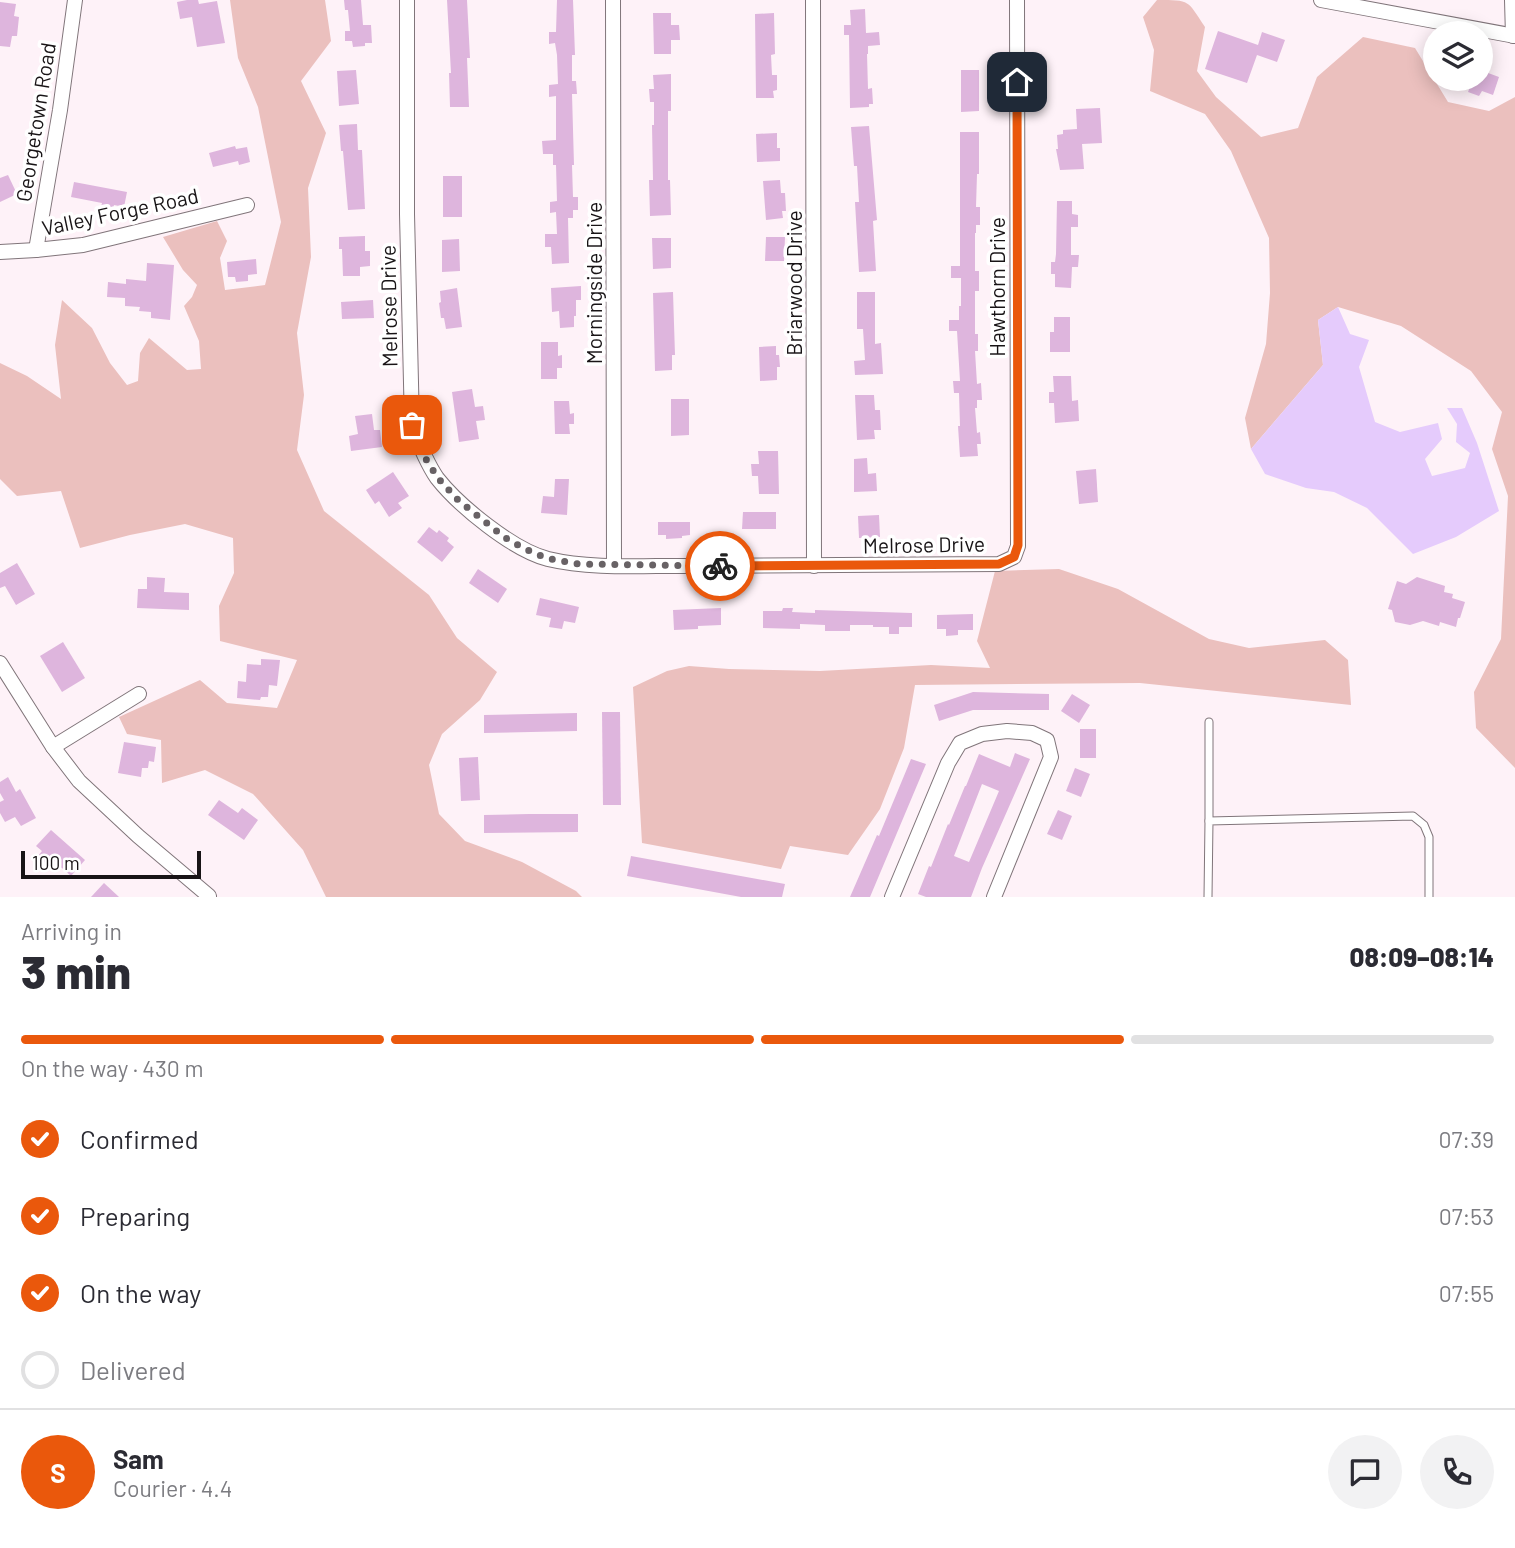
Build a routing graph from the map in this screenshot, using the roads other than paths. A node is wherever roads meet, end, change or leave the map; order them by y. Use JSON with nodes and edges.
{"nodes":[{"id":1,"x":75,"y":0,"type":"edge"},
{"id":2,"x":407,"y":0,"type":"edge"},
{"id":3,"x":613,"y":0,"type":"edge"},
{"id":4,"x":813,"y":0,"type":"edge"},
{"id":5,"x":1017,"y":0,"type":"edge"},
{"id":6,"x":1321,"y":0,"type":"edge"},
{"id":7,"x":1512,"y":0,"type":"edge"},
{"id":8,"x":1514,"y":36,"type":"edge"},
{"id":9,"x":247,"y":205,"type":"dead end"},
{"id":10,"x":36,"y":250,"type":"junction"},
{"id":11,"x":0,"y":251,"type":"edge"},
{"id":12,"x":999,"y":564,"type":"joint"},
{"id":13,"x":614,"y":565,"type":"junction"},
{"id":14,"x":814,"y":566,"type":"junction"},
{"id":15,"x":0,"y":663,"type":"edge"},
{"id":16,"x":139,"y":694,"type":"dead end"},
{"id":17,"x":1209,"y":722,"type":"dead end"},
{"id":18,"x":52,"y":747,"type":"junction"},
{"id":19,"x":1209,"y":821,"type":"junction"},
{"id":20,"x":209,"y":897,"type":"edge"},
{"id":21,"x":892,"y":897,"type":"edge"},
{"id":22,"x":994,"y":897,"type":"edge"},
{"id":23,"x":1209,"y":897,"type":"edge"},
{"id":24,"x":1429,"y":897,"type":"edge"}],
"edges":[{"from":1,"to":10,"type":"street","name":"Georgetown Road"},
{"from":2,"to":13,"type":"street","name":"Melrose Drive"},
{"from":3,"to":13,"type":"street","name":"Morningside Drive"},
{"from":4,"to":14,"type":"street","name":"Briarwood Drive"},
{"from":5,"to":12,"type":"street","name":"Hawthorn Drive"},
{"from":6,"to":8,"type":"street"},
{"from":7,"to":8,"type":"street"},
{"from":9,"to":10,"type":"street","name":"Valley Forge Road"},
{"from":10,"to":11,"type":"street","name":"Valley Forge Road"},
{"from":12,"to":14,"type":"street","name":"Melrose Drive"},
{"from":13,"to":14,"type":"street","name":"Melrose Drive"},
{"from":15,"to":18,"type":"street"},
{"from":16,"to":18,"type":"street"},
{"from":17,"to":19,"type":"lane"},
{"from":18,"to":20,"type":"street"},
{"from":19,"to":23,"type":"lane"},
{"from":19,"to":24,"type":"lane"},
{"from":21,"to":22,"type":"street"}]}
